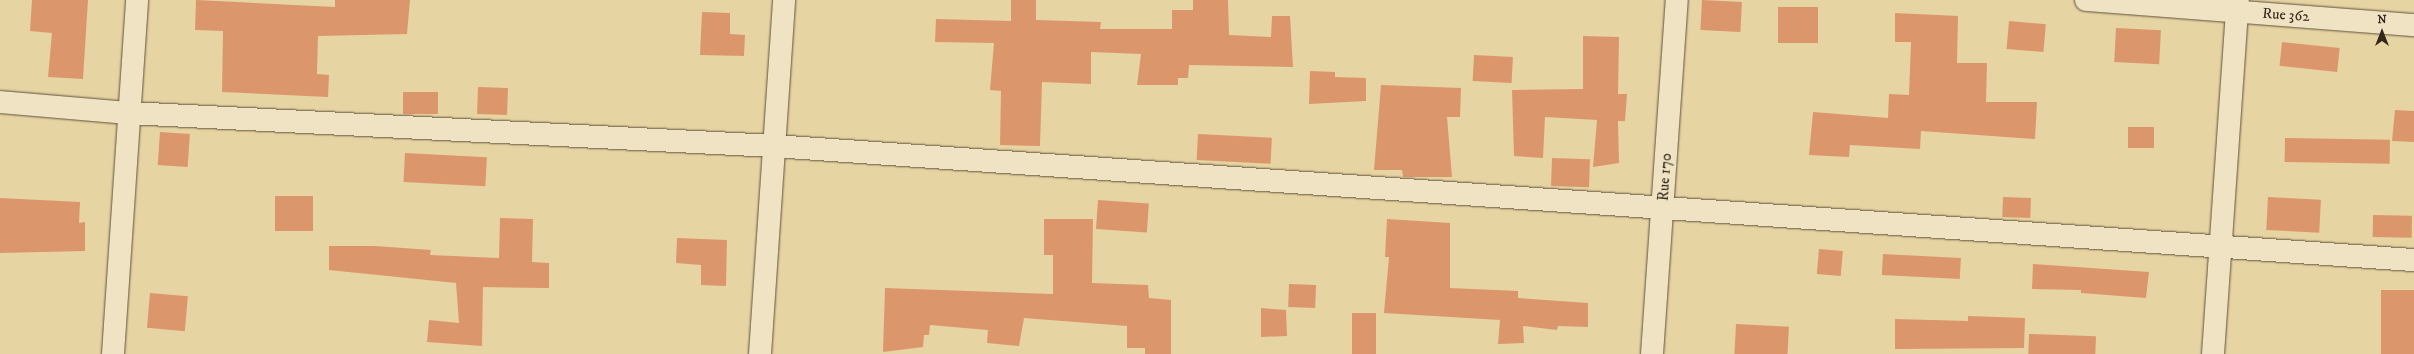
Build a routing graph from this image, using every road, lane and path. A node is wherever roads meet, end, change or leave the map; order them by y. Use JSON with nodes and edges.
{"nodes":[{"id":1,"x":137,"y":0,"type":"edge"},
{"id":2,"x":784,"y":0,"type":"edge"},
{"id":3,"x":1677,"y":0,"type":"edge"},
{"id":4,"x":2086,"y":0,"type":"edge"},
{"id":5,"x":2238,"y":6,"type":"edge"},
{"id":6,"x":2414,"y":24,"type":"edge"},
{"id":7,"x":0,"y":102,"type":"edge"},
{"id":8,"x":130,"y":113,"type":"junction"},
{"id":9,"x":774,"y":146,"type":"junction"},
{"id":10,"x":1663,"y":208,"type":"junction"},
{"id":11,"x":2221,"y":246,"type":"junction"},
{"id":12,"x":2414,"y":260,"type":"edge"},
{"id":13,"x":113,"y":354,"type":"edge"},
{"id":14,"x":760,"y":354,"type":"edge"},
{"id":15,"x":1652,"y":354,"type":"edge"},
{"id":16,"x":2213,"y":354,"type":"edge"}],
"edges":[{"from":1,"to":8,"type":"street"},
{"from":2,"to":9,"type":"street"},
{"from":3,"to":10,"type":"street","name":"Rue 170"},
{"from":4,"to":5,"type":"street","name":"Rue 362"},
{"from":5,"to":6,"type":"street","name":"Rue 362"},
{"from":5,"to":11,"type":"street"},
{"from":7,"to":8,"type":"street"},
{"from":8,"to":9,"type":"street"},
{"from":8,"to":13,"type":"street"},
{"from":9,"to":10,"type":"street"},
{"from":9,"to":14,"type":"street"},
{"from":10,"to":11,"type":"street"},
{"from":10,"to":15,"type":"street","name":"Rue 170"},
{"from":11,"to":12,"type":"street"},
{"from":11,"to":16,"type":"street"}]}
